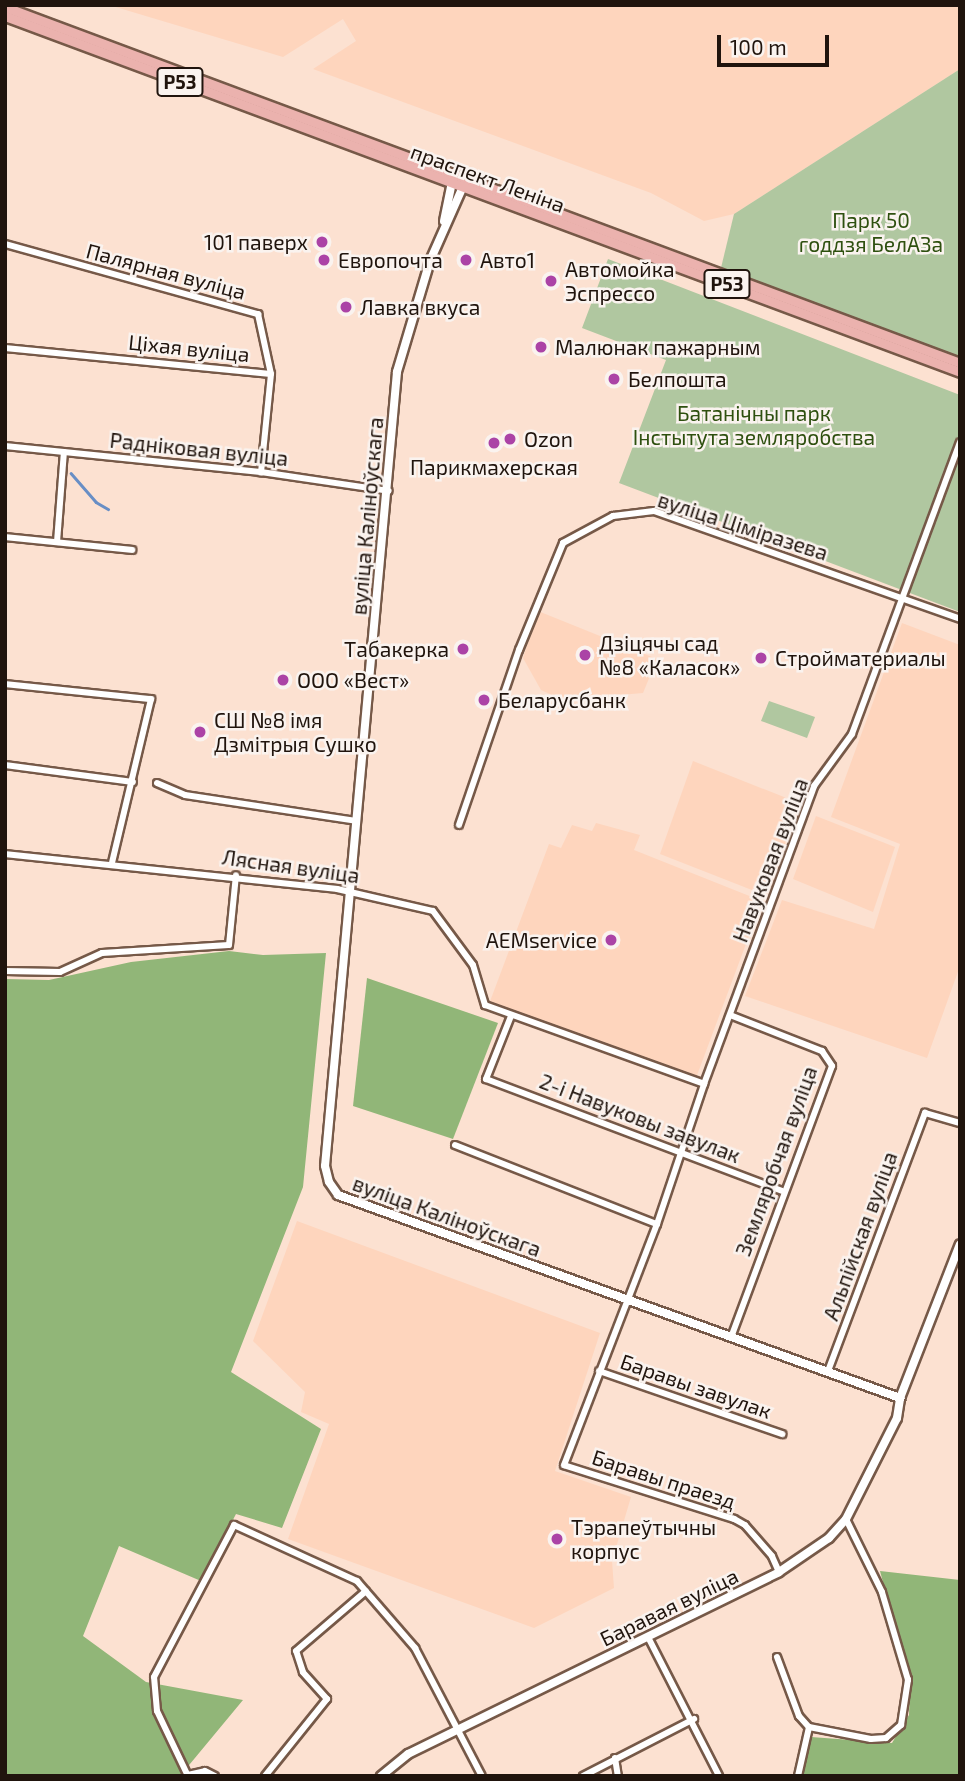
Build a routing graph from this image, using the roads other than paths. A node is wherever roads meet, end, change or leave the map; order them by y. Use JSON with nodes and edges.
{"nodes":[{"id":1,"x":5,"y":7,"type":"edge"},
{"id":2,"x":5,"y":16,"type":"edge"},
{"id":3,"x":453,"y":179,"type":"junction"},
{"id":4,"x":464,"y":183,"type":"junction"},
{"id":5,"x":444,"y":221,"type":"junction"},
{"id":6,"x":5,"y":244,"type":"edge"},
{"id":7,"x":5,"y":348,"type":"edge"},
{"id":8,"x":960,"y":363,"type":"edge"},
{"id":9,"x":960,"y":372,"type":"edge"},
{"id":10,"x":271,"y":374,"type":"junction"},
{"id":11,"x":960,"y":442,"type":"edge"},
{"id":12,"x":5,"y":446,"type":"edge"},
{"id":13,"x":64,"y":452,"type":"junction"},
{"id":14,"x":261,"y":472,"type":"junction"},
{"id":15,"x":389,"y":491,"type":"junction"},
{"id":16,"x":5,"y":537,"type":"edge"},
{"id":17,"x":57,"y":542,"type":"junction"},
{"id":18,"x":132,"y":550,"type":"dead end"},
{"id":19,"x":905,"y":598,"type":"junction"},
{"id":20,"x":960,"y":619,"type":"edge"},
{"id":21,"x":5,"y":684,"type":"edge"},
{"id":22,"x":5,"y":765,"type":"edge"},
{"id":23,"x":133,"y":782,"type":"junction"},
{"id":24,"x":157,"y":783,"type":"dead end"},
{"id":25,"x":356,"y":821,"type":"junction"},
{"id":26,"x":459,"y":825,"type":"dead end"},
{"id":27,"x":5,"y":854,"type":"edge"},
{"id":28,"x":112,"y":863,"type":"junction"},
{"id":29,"x":236,"y":875,"type":"junction"},
{"id":30,"x":352,"y":891,"type":"junction"},
{"id":31,"x":5,"y":971,"type":"edge"},
{"id":32,"x":730,"y":1015,"type":"junction"},
{"id":33,"x":511,"y":1016,"type":"junction"},
{"id":34,"x":704,"y":1084,"type":"junction"},
{"id":35,"x":960,"y":1123,"type":"edge"},
{"id":36,"x":455,"y":1145,"type":"dead end"},
{"id":37,"x":681,"y":1153,"type":"junction"},
{"id":38,"x":782,"y":1191,"type":"junction"},
{"id":39,"x":657,"y":1224,"type":"junction"},
{"id":40,"x":960,"y":1244,"type":"edge"},
{"id":41,"x":626,"y":1298,"type":"junction"},
{"id":42,"x":730,"y":1340,"type":"junction"},
{"id":43,"x":599,"y":1371,"type":"junction"},
{"id":44,"x":828,"y":1371,"type":"junction"},
{"id":45,"x":900,"y":1398,"type":"junction"},
{"id":46,"x":782,"y":1434,"type":"dead end"},
{"id":47,"x":846,"y":1519,"type":"junction"},
{"id":48,"x":779,"y":1573,"type":"junction"},
{"id":49,"x":366,"y":1591,"type":"junction"},
{"id":50,"x":648,"y":1637,"type":"junction"},
{"id":51,"x":777,"y":1657,"type":"dead end"},
{"id":52,"x":694,"y":1719,"type":"junction"},
{"id":53,"x":809,"y":1727,"type":"junction"},
{"id":54,"x":458,"y":1730,"type":"junction"},
{"id":55,"x":615,"y":1758,"type":"junction"},
{"id":56,"x":188,"y":1775,"type":"edge"},
{"id":57,"x":215,"y":1776,"type":"edge"},
{"id":58,"x":265,"y":1776,"type":"edge"},
{"id":59,"x":381,"y":1776,"type":"edge"},
{"id":60,"x":482,"y":1776,"type":"edge"},
{"id":61,"x":583,"y":1776,"type":"edge"},
{"id":62,"x":618,"y":1776,"type":"edge"},
{"id":63,"x":719,"y":1776,"type":"edge"},
{"id":64,"x":797,"y":1776,"type":"edge"}],
"edges":[{"from":1,"to":3,"type":"main road","name":"праспект Леніна","number":"Р53"},
{"from":2,"to":3,"type":"main road","name":"праспект Леніна","number":"Р53"},
{"from":3,"to":4,"type":"main road","name":"праспект Леніна","number":"Р53"},
{"from":3,"to":5,"type":"street","name":"вуліца Каліноўскага"},
{"from":4,"to":5,"type":"street","name":"вуліца Каліноўскага"},
{"from":4,"to":8,"type":"main road","name":"праспект Леніна","number":"Р53"},
{"from":4,"to":9,"type":"main road","name":"праспект Леніна","number":"Р53"},
{"from":5,"to":15,"type":"street","name":"вуліца Каліноўскага"},
{"from":6,"to":10,"type":"street","name":"Палярная вуліца"},
{"from":7,"to":10,"type":"street","name":"Ціхая вуліца"},
{"from":10,"to":14,"type":"street","name":"Ціхая вуліца"},
{"from":11,"to":19,"type":"street","name":"Навуковая вуліца"},
{"from":12,"to":13,"type":"street","name":"Радніковая вуліца"},
{"from":13,"to":14,"type":"street","name":"Радніковая вуліца"},
{"from":13,"to":17,"type":"street"},
{"from":14,"to":15,"type":"street","name":"Радніковая вуліца"},
{"from":15,"to":25,"type":"street","name":"вуліца Каліноўскага"},
{"from":16,"to":17,"type":"street"},
{"from":17,"to":18,"type":"street"},
{"from":19,"to":20,"type":"street","name":"вуліца Ціміразева"},
{"from":19,"to":26,"type":"street","name":"вуліца Ціміразева"},
{"from":19,"to":32,"type":"street","name":"Навуковая вуліца"},
{"from":21,"to":23,"type":"street"},
{"from":22,"to":23,"type":"street"},
{"from":23,"to":28,"type":"street"},
{"from":24,"to":25,"type":"street"},
{"from":25,"to":30,"type":"street","name":"вуліца Каліноўскага"},
{"from":27,"to":28,"type":"street","name":"Лясная вуліца"},
{"from":28,"to":29,"type":"street","name":"Лясная вуліца"},
{"from":29,"to":30,"type":"street","name":"Лясная вуліца"},
{"from":29,"to":31,"type":"street"},
{"from":30,"to":33,"type":"street","name":"Лясная вуліца"},
{"from":30,"to":41,"type":"street","name":"вуліца Каліноўскага"},
{"from":32,"to":34,"type":"street","name":"Навуковая вуліца"},
{"from":32,"to":38,"type":"street","name":"Земляробчая вуліца"},
{"from":33,"to":34,"type":"street","name":"Лясная вуліца"},
{"from":33,"to":37,"type":"street","name":"2-і Навуковы завулак"},
{"from":34,"to":37,"type":"street","name":"Навуковая вуліца"},
{"from":35,"to":44,"type":"street","name":"Альпійская вуліца"},
{"from":36,"to":39,"type":"street"},
{"from":37,"to":38,"type":"street","name":"2-і Навуковы завулак"},
{"from":37,"to":39,"type":"street","name":"Навуковая вуліца"},
{"from":38,"to":42,"type":"street","name":"Земляробчая вуліца"},
{"from":39,"to":41,"type":"street","name":"Навуковая вуліца"},
{"from":40,"to":45,"type":"street","name":"Баравая вуліца"},
{"from":41,"to":42,"type":"street","name":"вуліца Каліноўскага"},
{"from":41,"to":43,"type":"street","name":"Баравы праезд"},
{"from":42,"to":44,"type":"street","name":"вуліца Каліноўскага"},
{"from":43,"to":46,"type":"street","name":"Баравы завулак"},
{"from":43,"to":48,"type":"street","name":"Баравы праезд"},
{"from":44,"to":45,"type":"street","name":"вуліца Каліноўскага"},
{"from":45,"to":47,"type":"street","name":"Баравая вуліца"},
{"from":47,"to":48,"type":"street","name":"Баравая вуліца"},
{"from":47,"to":53,"type":"street"},
{"from":48,"to":50,"type":"street","name":"Баравая вуліца"},
{"from":49,"to":54,"type":"street"},
{"from":49,"to":56,"type":"street"},
{"from":49,"to":58,"type":"street"},
{"from":50,"to":52,"type":"street"},
{"from":50,"to":54,"type":"street","name":"Баравая вуліца"},
{"from":51,"to":53,"type":"street"},
{"from":52,"to":55,"type":"street"},
{"from":52,"to":63,"type":"street"},
{"from":53,"to":64,"type":"street"},
{"from":54,"to":59,"type":"street","name":"Баравая вуліца"},
{"from":54,"to":60,"type":"street"},
{"from":55,"to":61,"type":"street"},
{"from":55,"to":62,"type":"street"},
{"from":56,"to":57,"type":"street"}]}
